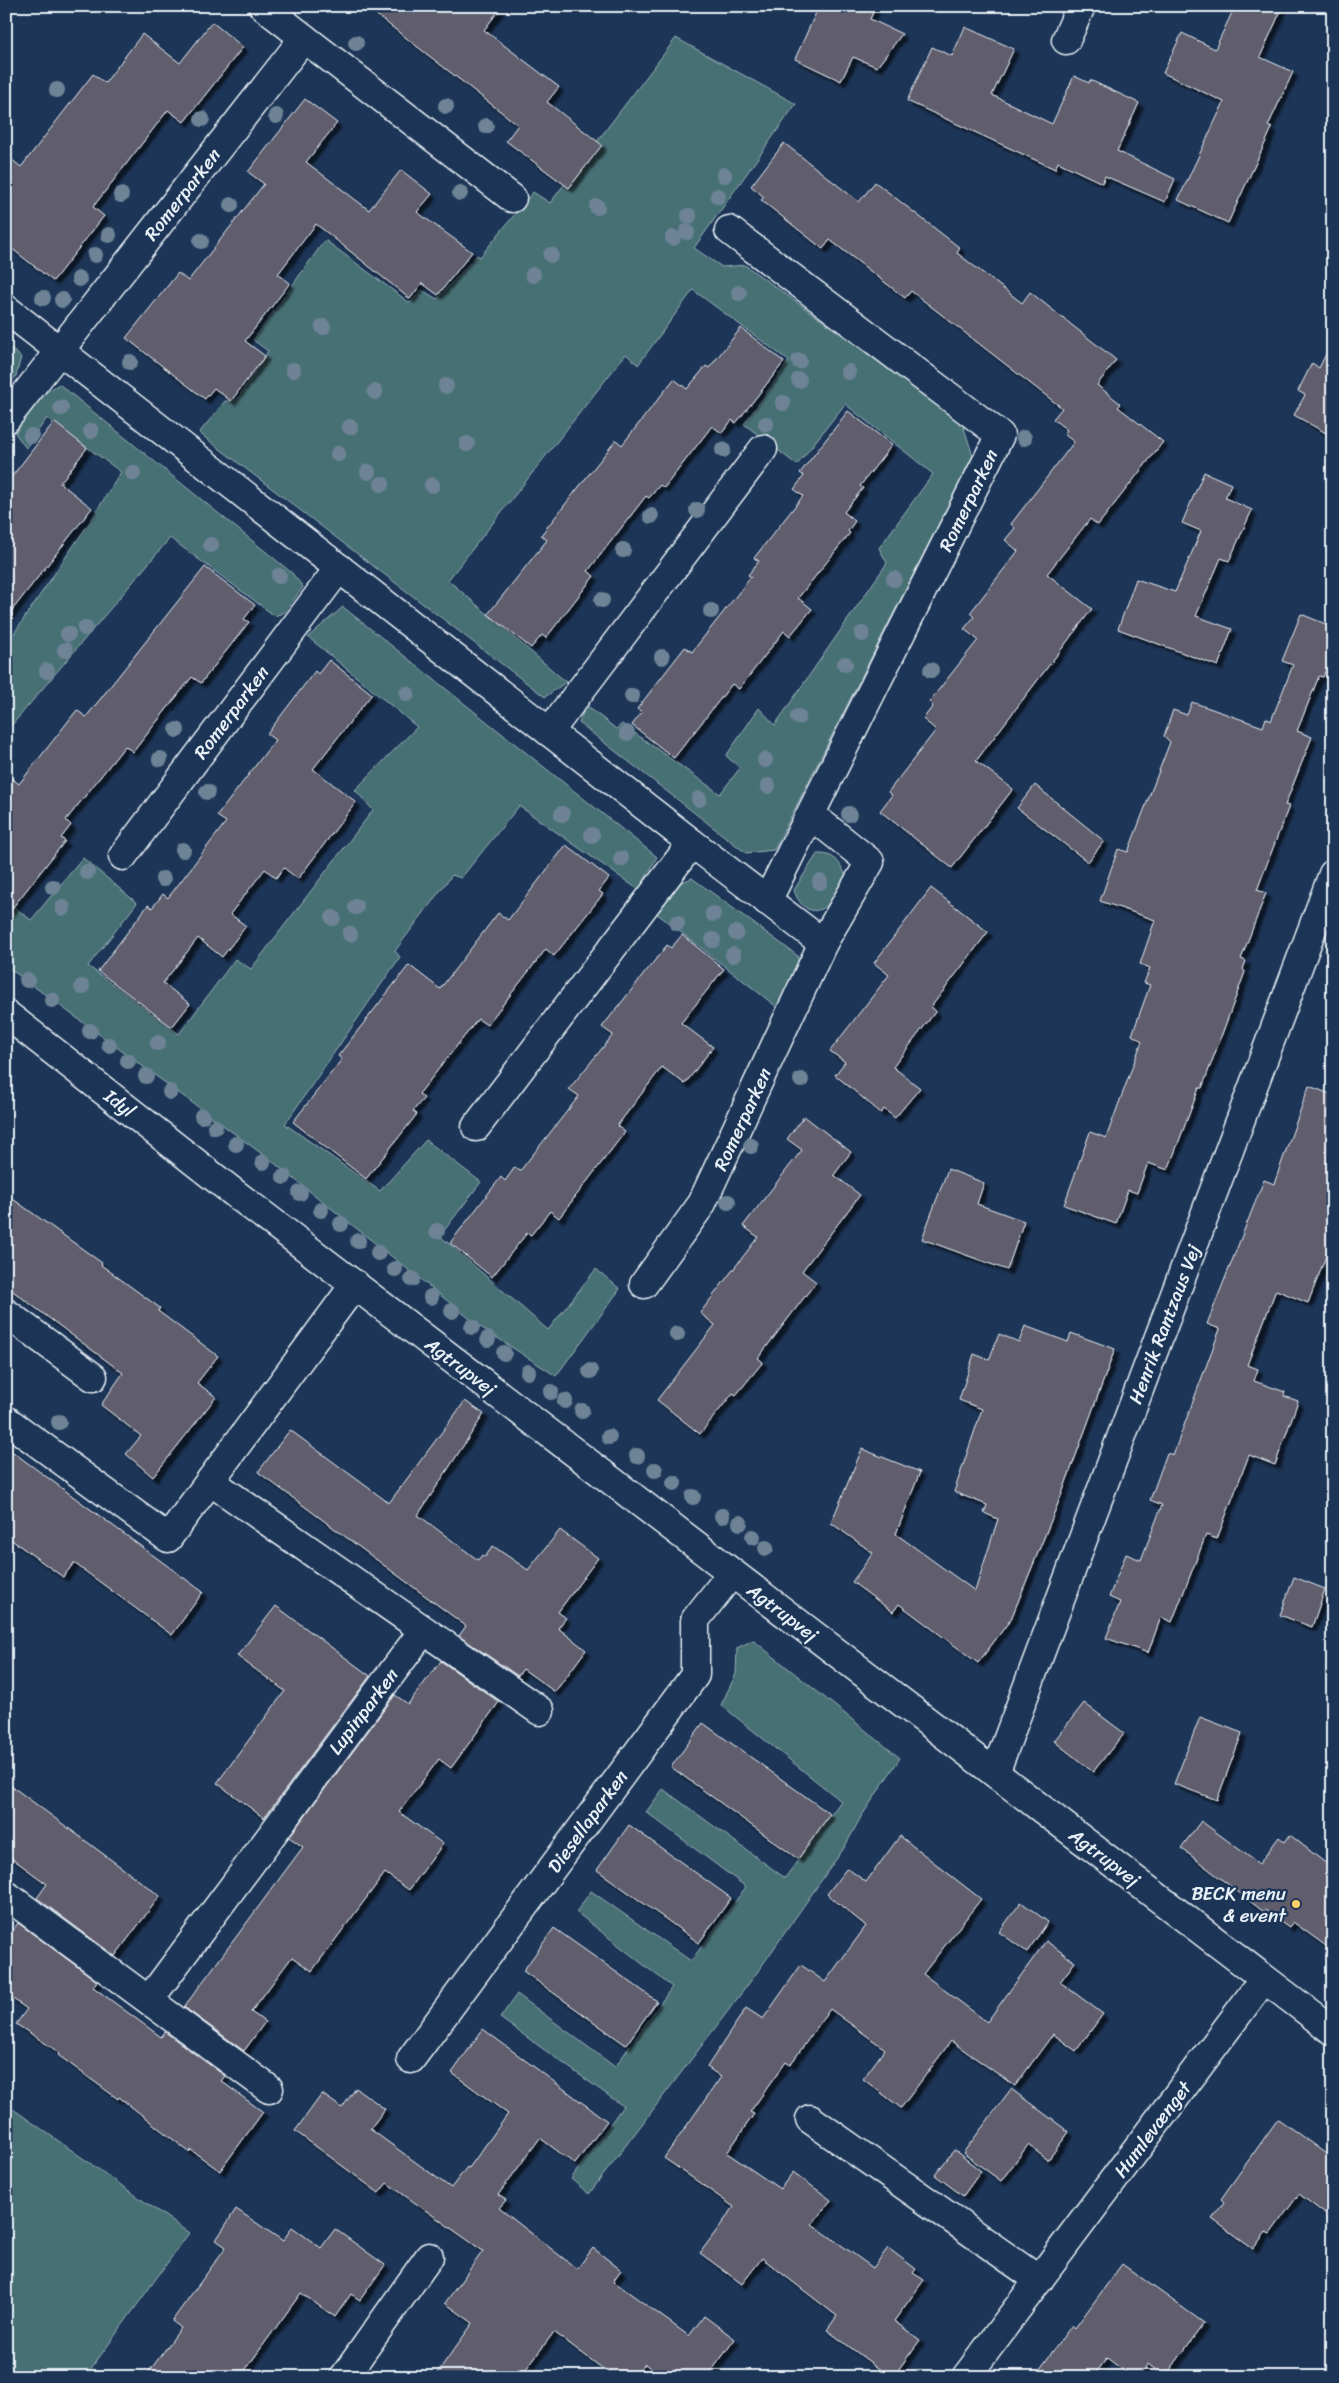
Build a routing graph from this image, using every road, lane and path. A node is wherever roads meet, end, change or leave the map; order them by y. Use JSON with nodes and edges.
{"nodes":[{"id":1,"x":263,"y":6,"type":"edge"},
{"id":2,"x":1081,"y":6,"type":"edge"},
{"id":3,"x":304,"y":38,"type":"junction"},
{"id":4,"x":1066,"y":40,"type":"dead end"},
{"id":5,"x":512,"y":198,"type":"dead end"},
{"id":6,"x":729,"y":230,"type":"dead end"},
{"id":7,"x":6,"y":309,"type":"edge"},
{"id":8,"x":59,"y":350,"type":"junction"},
{"id":9,"x":6,"y":419,"type":"edge"},
{"id":10,"x":763,"y":449,"type":"dead end"},
{"id":11,"x":339,"y":568,"type":"junction"},
{"id":12,"x":549,"y":732,"type":"junction"},
{"id":13,"x":811,"y":815,"type":"junction"},
{"id":14,"x":692,"y":843,"type":"junction"},
{"id":15,"x":123,"y":856,"type":"dead end"},
{"id":16,"x":1333,"y":874,"type":"edge"},
{"id":17,"x":767,"y":901,"type":"junction"},
{"id":18,"x":823,"y":943,"type":"junction"},
{"id":19,"x":6,"y":1014,"type":"edge"},
{"id":20,"x":476,"y":1127,"type":"dead end"},
{"id":21,"x":233,"y":1192,"type":"joint"},
{"id":22,"x":355,"y":1284,"type":"junction"},
{"id":23,"x":644,"y":1284,"type":"dead end"},
{"id":24,"x":6,"y":1313,"type":"edge"},
{"id":25,"x":93,"y":1377,"type":"dead end"},
{"id":26,"x":6,"y":1420,"type":"edge"},
{"id":27,"x":210,"y":1481,"type":"junction"},
{"id":28,"x":732,"y":1574,"type":"junction"},
{"id":29,"x":423,"y":1630,"type":"junction"},
{"id":30,"x":540,"y":1711,"type":"dead end"},
{"id":31,"x":995,"y":1773,"type":"junction"},
{"id":32,"x":6,"y":1895,"type":"edge"},
{"id":33,"x":1264,"y":1979,"type":"junction"},
{"id":34,"x":148,"y":2000,"type":"junction"},
{"id":35,"x":1333,"y":2031,"type":"edge"},
{"id":36,"x":411,"y":2059,"type":"dead end"},
{"id":37,"x":269,"y":2089,"type":"dead end"},
{"id":38,"x":810,"y":2119,"type":"dead end"},
{"id":39,"x":429,"y":2257,"type":"dead end"},
{"id":40,"x":1039,"y":2280,"type":"junction"},
{"id":41,"x":344,"y":2377,"type":"edge"},
{"id":42,"x":966,"y":2377,"type":"edge"}],
"edges":[{"from":1,"to":3,"type":"street"},
{"from":2,"to":4,"type":"street"},
{"from":3,"to":5,"type":"street"},
{"from":3,"to":8,"type":"street","name":"Romerparken"},
{"from":6,"to":13,"type":"street","name":"Romerparken"},
{"from":7,"to":8,"type":"street"},
{"from":8,"to":9,"type":"street","name":"Romerparken"},
{"from":8,"to":11,"type":"street"},
{"from":10,"to":12,"type":"street"},
{"from":11,"to":12,"type":"street"},
{"from":11,"to":15,"type":"street","name":"Romerparken"},
{"from":12,"to":14,"type":"street"},
{"from":13,"to":17,"type":"street","name":"Romerparken"},
{"from":13,"to":18,"type":"street","name":"Romerparken"},
{"from":14,"to":17,"type":"street"},
{"from":14,"to":20,"type":"street"},
{"from":16,"to":31,"type":"street","name":"Henrik Rantzaus Vej"},
{"from":17,"to":18,"type":"street"},
{"from":18,"to":23,"type":"street","name":"Romerparken"},
{"from":19,"to":21,"type":"street","name":"Idyl"},
{"from":21,"to":22,"type":"street","name":"Agtrupvej"},
{"from":22,"to":27,"type":"street"},
{"from":22,"to":28,"type":"street","name":"Agtrupvej"},
{"from":24,"to":25,"type":"street"},
{"from":26,"to":27,"type":"street"},
{"from":27,"to":29,"type":"street"},
{"from":28,"to":31,"type":"street","name":"Agtrupvej"},
{"from":28,"to":36,"type":"street","name":"Diesellaparken"},
{"from":29,"to":30,"type":"street"},
{"from":29,"to":34,"type":"street","name":"Lupinparken"},
{"from":31,"to":33,"type":"street","name":"Agtrupvej"},
{"from":32,"to":34,"type":"street"},
{"from":33,"to":35,"type":"street","name":"Agtrupvej"},
{"from":33,"to":40,"type":"street","name":"Humlevænget"},
{"from":34,"to":37,"type":"street"},
{"from":38,"to":40,"type":"street"},
{"from":39,"to":41,"type":"street"},
{"from":40,"to":42,"type":"street","name":"Humlevænget"}]}
